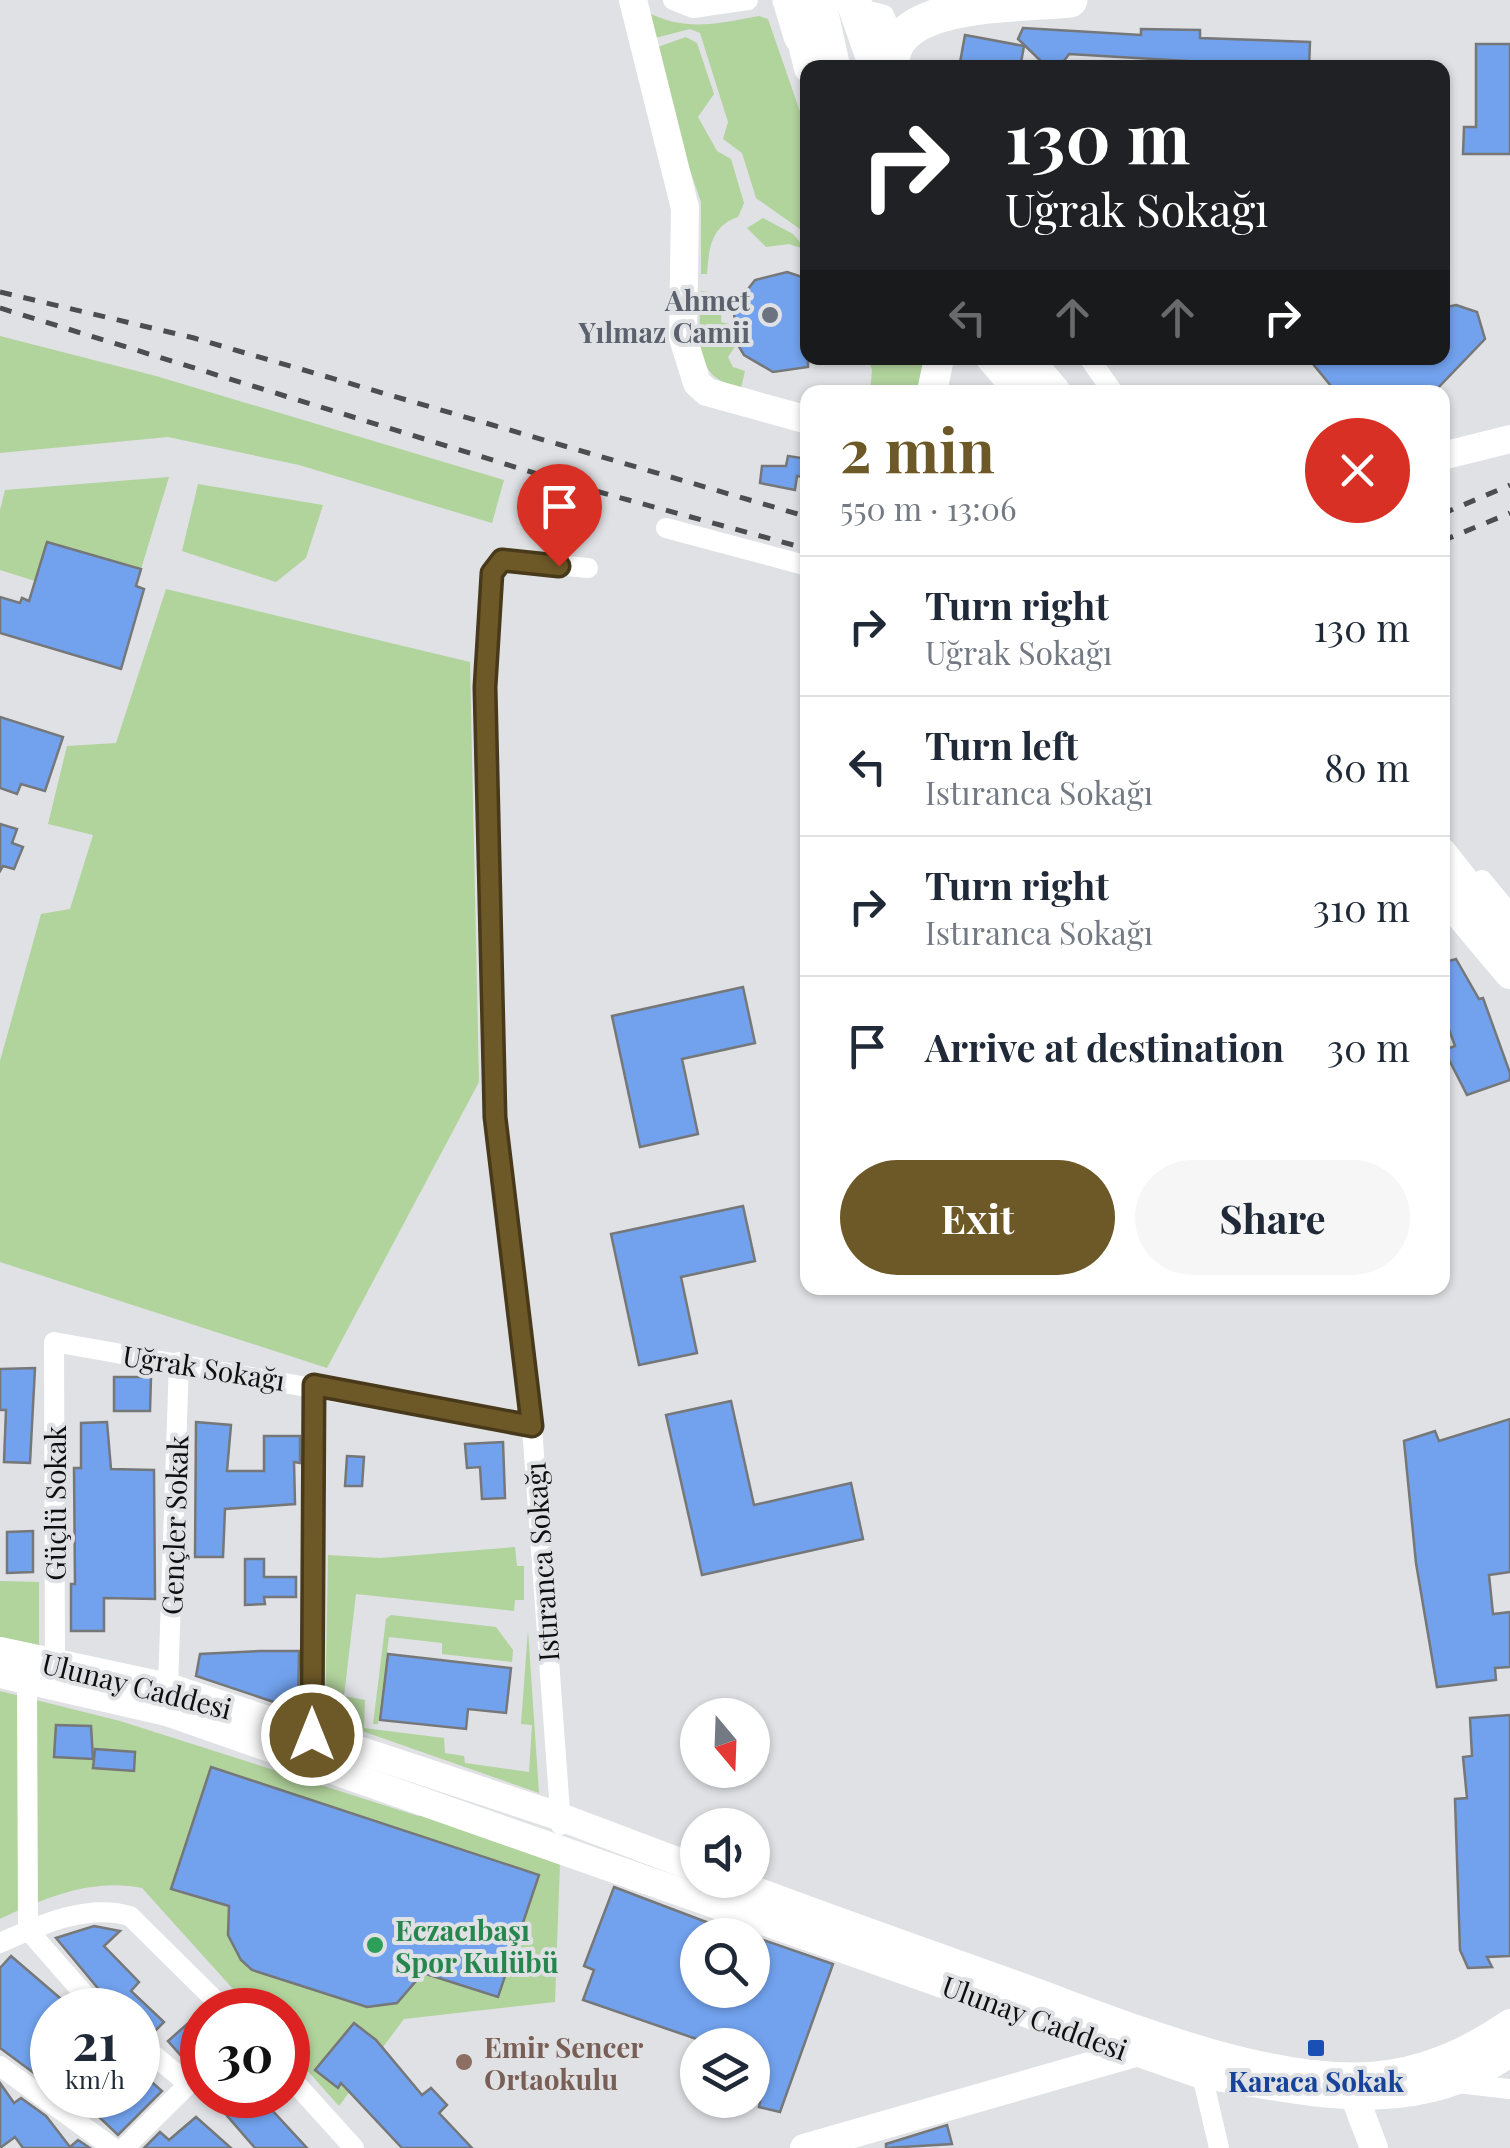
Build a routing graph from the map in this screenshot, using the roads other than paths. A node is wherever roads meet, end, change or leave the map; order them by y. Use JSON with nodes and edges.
{"nodes":[{"id":1,"x":633,"y":0,"type":"edge"},
{"id":2,"x":674,"y":0,"type":"edge"},
{"id":3,"x":748,"y":0,"type":"edge"},
{"id":4,"x":793,"y":0,"type":"edge"},
{"id":5,"x":853,"y":0,"type":"edge"},
{"id":6,"x":1070,"y":0,"type":"edge"},
{"id":7,"x":813,"y":34,"type":"edge"},
{"id":8,"x":828,"y":60,"type":"edge"},
{"id":9,"x":874,"y":60,"type":"edge"},
{"id":10,"x":892,"y":60,"type":"edge"},
{"id":11,"x":904,"y":60,"type":"edge"},
{"id":12,"x":997,"y":365,"type":"edge"},
{"id":13,"x":1030,"y":365,"type":"edge"},
{"id":14,"x":1014,"y":385,"type":"edge"},
{"id":15,"x":1047,"y":385,"type":"edge"},
{"id":16,"x":800,"y":418,"type":"edge"},
{"id":17,"x":1510,"y":439,"type":"edge"},
{"id":18,"x":1450,"y":454,"type":"edge"},
{"id":19,"x":666,"y":528,"type":"dead end"},
{"id":20,"x":800,"y":564,"type":"edge"},
{"id":21,"x":588,"y":568,"type":"dead end"},
{"id":22,"x":1450,"y":843,"type":"edge"},
{"id":23,"x":1450,"y":862,"type":"edge"},
{"id":24,"x":1450,"y":903,"type":"edge"},
{"id":25,"x":1510,"y":914,"type":"edge"},
{"id":26,"x":1510,"y":939,"type":"edge"},
{"id":27,"x":1510,"y":974,"type":"edge"},
{"id":28,"x":54,"y":1342,"type":"joint"},
{"id":29,"x":180,"y":1362,"type":"junction"},
{"id":30,"x":314,"y":1385,"type":"junction"},
{"id":31,"x":532,"y":1426,"type":"junction"},
{"id":32,"x":0,"y":1651,"type":"edge"},
{"id":33,"x":54,"y":1663,"type":"junction"},
{"id":34,"x":13,"y":1677,"type":"edge"},
{"id":35,"x":168,"y":1687,"type":"junction"},
{"id":36,"x":312,"y":1735,"type":"junction"},
{"id":37,"x":558,"y":1816,"type":"junction"},
{"id":38,"x":568,"y":1850,"type":"junction"},
{"id":39,"x":680,"y":1862,"type":"edge"},
{"id":40,"x":770,"y":1897,"type":"edge"},
{"id":41,"x":28,"y":1930,"type":"junction"},
{"id":42,"x":0,"y":1944,"type":"edge"},
{"id":43,"x":79,"y":1988,"type":"edge"},
{"id":44,"x":204,"y":1988,"type":"edge"},
{"id":45,"x":1510,"y":2023,"type":"edge"},
{"id":46,"x":1140,"y":2042,"type":"junction"},
{"id":47,"x":1510,"y":2053,"type":"edge"},
{"id":48,"x":0,"y":2066,"type":"edge"},
{"id":49,"x":1202,"y":2075,"type":"junction"},
{"id":50,"x":1455,"y":2082,"type":"junction"},
{"id":51,"x":1510,"y":2089,"type":"edge"},
{"id":52,"x":180,"y":2090,"type":"edge"},
{"id":53,"x":1356,"y":2098,"type":"junction"},
{"id":54,"x":310,"y":2099,"type":"edge"},
{"id":55,"x":113,"y":2148,"type":"edge"},
{"id":56,"x":124,"y":2148,"type":"edge"},
{"id":57,"x":354,"y":2148,"type":"edge"},
{"id":58,"x":804,"y":2148,"type":"edge"},
{"id":59,"x":1219,"y":2148,"type":"edge"},
{"id":60,"x":1374,"y":2148,"type":"edge"}],
"edges":[{"from":1,"to":16,"type":"street"},
{"from":2,"to":3,"type":"street"},
{"from":4,"to":7,"type":"highway"},
{"from":4,"to":11,"type":"street"},
{"from":5,"to":9,"type":"highway"},
{"from":6,"to":10,"type":"highway"},
{"from":7,"to":8,"type":"highway"},
{"from":12,"to":14,"type":"main road"},
{"from":13,"to":15,"type":"highway"},
{"from":17,"to":18,"type":"street"},
{"from":19,"to":20,"type":"street"},
{"from":21,"to":31,"type":"street","name":"Istıranca Sokağı"},
{"from":22,"to":25,"type":"street"},
{"from":23,"to":26,"type":"main road"},
{"from":24,"to":27,"type":"main road"},
{"from":28,"to":29,"type":"street","name":"Uğrak Sokağı"},
{"from":28,"to":33,"type":"street","name":"Güçlü Sokak"},
{"from":29,"to":30,"type":"street","name":"Uğrak Sokağı"},
{"from":29,"to":35,"type":"street","name":"Gençler Sokak"},
{"from":30,"to":31,"type":"street","name":"Uğrak Sokağı"},
{"from":30,"to":36,"type":"street"},
{"from":31,"to":37,"type":"street","name":"Istıranca Sokağı"},
{"from":32,"to":33,"type":"street","name":"Ulunay Caddesi"},
{"from":33,"to":35,"type":"street","name":"Ulunay Caddesi"},
{"from":34,"to":38,"type":"street","name":"Ulunay Caddesi"},
{"from":34,"to":41,"type":"street"},
{"from":35,"to":36,"type":"street","name":"Ulunay Caddesi"},
{"from":36,"to":37,"type":"street","name":"Ulunay Caddesi"},
{"from":37,"to":38,"type":"street"},
{"from":37,"to":39,"type":"street","name":"Ulunay Caddesi"},
{"from":38,"to":46,"type":"street","name":"Ulunay Caddesi"},
{"from":40,"to":46,"type":"street","name":"Ulunay Caddesi"},
{"from":41,"to":42,"type":"street"},
{"from":41,"to":43,"type":"street"},
{"from":41,"to":44,"type":"street"},
{"from":45,"to":46,"type":"street","name":"Ulunay Caddesi"},
{"from":46,"to":49,"type":"street","name":"Ulunay Caddesi"},
{"from":46,"to":58,"type":"street"},
{"from":47,"to":50,"type":"street","name":"Ulunay Caddesi"},
{"from":48,"to":55,"type":"street"},
{"from":49,"to":53,"type":"street","name":"Ulunay Caddesi"},
{"from":49,"to":59,"type":"street"},
{"from":50,"to":51,"type":"street"},
{"from":50,"to":53,"type":"street","name":"Ulunay Caddesi"},
{"from":52,"to":56,"type":"street"},
{"from":53,"to":60,"type":"street"},
{"from":54,"to":57,"type":"street"}]}
